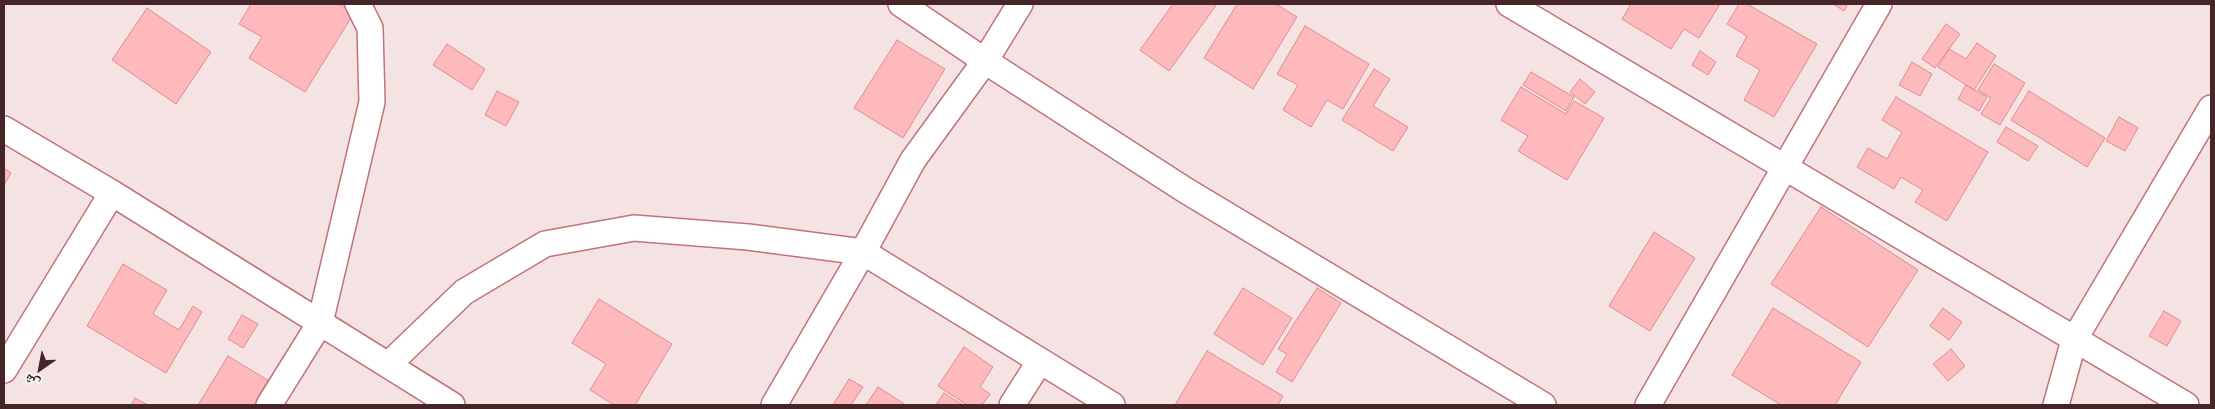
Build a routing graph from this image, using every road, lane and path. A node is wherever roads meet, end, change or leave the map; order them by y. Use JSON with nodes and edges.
{"nodes":[{"id":1,"x":358,"y":4,"type":"edge"},
{"id":2,"x":901,"y":4,"type":"edge"},
{"id":3,"x":1020,"y":4,"type":"edge"},
{"id":4,"x":1509,"y":4,"type":"edge"},
{"id":5,"x":1879,"y":4,"type":"edge"},
{"id":6,"x":985,"y":61,"type":"junction"},
{"id":7,"x":2211,"y":108,"type":"edge"},
{"id":8,"x":4,"y":129,"type":"edge"},
{"id":9,"x":1784,"y":167,"type":"junction"},
{"id":10,"x":112,"y":193,"type":"junction"},
{"id":11,"x":863,"y":252,"type":"junction"},
{"id":12,"x":320,"y":323,"type":"junction"},
{"id":13,"x":2074,"y":340,"type":"junction"},
{"id":14,"x":1040,"y":361,"type":"junction"},
{"id":15,"x":388,"y":365,"type":"junction"},
{"id":16,"x":4,"y":370,"type":"edge"},
{"id":17,"x":269,"y":405,"type":"edge"},
{"id":18,"x":452,"y":405,"type":"edge"},
{"id":19,"x":774,"y":405,"type":"edge"},
{"id":20,"x":1012,"y":405,"type":"edge"},
{"id":21,"x":1112,"y":405,"type":"edge"},
{"id":22,"x":1543,"y":405,"type":"edge"},
{"id":23,"x":1648,"y":405,"type":"edge"},
{"id":24,"x":2056,"y":405,"type":"edge"},
{"id":25,"x":2186,"y":405,"type":"edge"}],
"edges":[{"from":1,"to":12,"type":"street"},
{"from":2,"to":6,"type":"street"},
{"from":3,"to":6,"type":"street"},
{"from":4,"to":9,"type":"street"},
{"from":5,"to":9,"type":"street"},
{"from":6,"to":11,"type":"street"},
{"from":6,"to":22,"type":"street"},
{"from":7,"to":13,"type":"street"},
{"from":8,"to":10,"type":"street"},
{"from":9,"to":13,"type":"street"},
{"from":9,"to":23,"type":"street"},
{"from":10,"to":12,"type":"street"},
{"from":10,"to":16,"type":"street"},
{"from":11,"to":14,"type":"street"},
{"from":11,"to":15,"type":"street"},
{"from":11,"to":19,"type":"street"},
{"from":12,"to":15,"type":"street"},
{"from":12,"to":17,"type":"street"},
{"from":13,"to":24,"type":"street"},
{"from":13,"to":25,"type":"street"},
{"from":14,"to":20,"type":"street"},
{"from":14,"to":21,"type":"street"},
{"from":15,"to":18,"type":"street"}]}
